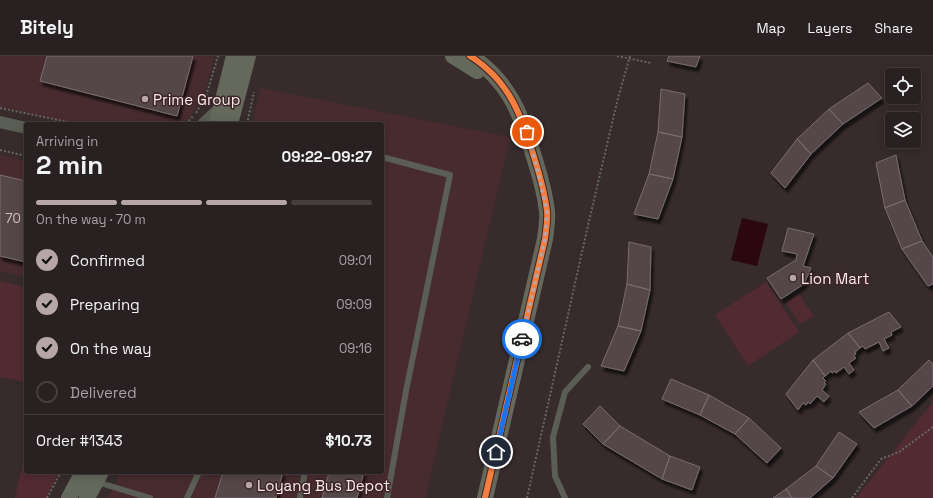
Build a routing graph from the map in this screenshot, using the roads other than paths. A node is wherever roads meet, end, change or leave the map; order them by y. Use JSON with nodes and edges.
{"nodes":[{"id":1,"x":234,"y":56,"type":"edge"},
{"id":2,"x":248,"y":56,"type":"edge"},
{"id":3,"x":453,"y":56,"type":"edge"},
{"id":4,"x":470,"y":56,"type":"edge"},
{"id":5,"x":222,"y":106,"type":"junction"},
{"id":6,"x":0,"y":122,"type":"edge"},
{"id":7,"x":205,"y":122,"type":"edge"},
{"id":8,"x":218,"y":122,"type":"edge"},
{"id":9,"x":231,"y":122,"type":"edge"},
{"id":10,"x":24,"y":128,"type":"edge"},
{"id":11,"x":384,"y":158,"type":"edge"},
{"id":12,"x":545,"y":239,"type":"junction"},
{"id":13,"x":588,"y":367,"type":"dead end"},
{"id":14,"x":198,"y":474,"type":"edge"},
{"id":15,"x":305,"y":474,"type":"edge"},
{"id":16,"x":90,"y":476,"type":"edge"},
{"id":17,"x":146,"y":497,"type":"edge"},
{"id":18,"x":69,"y":498,"type":"edge"},
{"id":19,"x":87,"y":498,"type":"edge"},
{"id":20,"x":187,"y":498,"type":"edge"},
{"id":21,"x":300,"y":498,"type":"edge"},
{"id":22,"x":387,"y":498,"type":"edge"},
{"id":23,"x":486,"y":498,"type":"edge"},
{"id":24,"x":565,"y":498,"type":"edge"}],
"edges":[{"from":1,"to":5,"type":"street"},
{"from":2,"to":9,"type":"street"},
{"from":3,"to":12,"type":"street"},
{"from":4,"to":12,"type":"street"},
{"from":5,"to":7,"type":"street"},
{"from":5,"to":8,"type":"street"},
{"from":6,"to":10,"type":"street"},
{"from":11,"to":22,"type":"lane"},
{"from":12,"to":23,"type":"street"},
{"from":13,"to":24,"type":"lane"},
{"from":14,"to":20,"type":"lane"},
{"from":15,"to":21,"type":"lane"},
{"from":16,"to":17,"type":"lane"},
{"from":16,"to":18,"type":"street"},
{"from":16,"to":19,"type":"street"}]}
